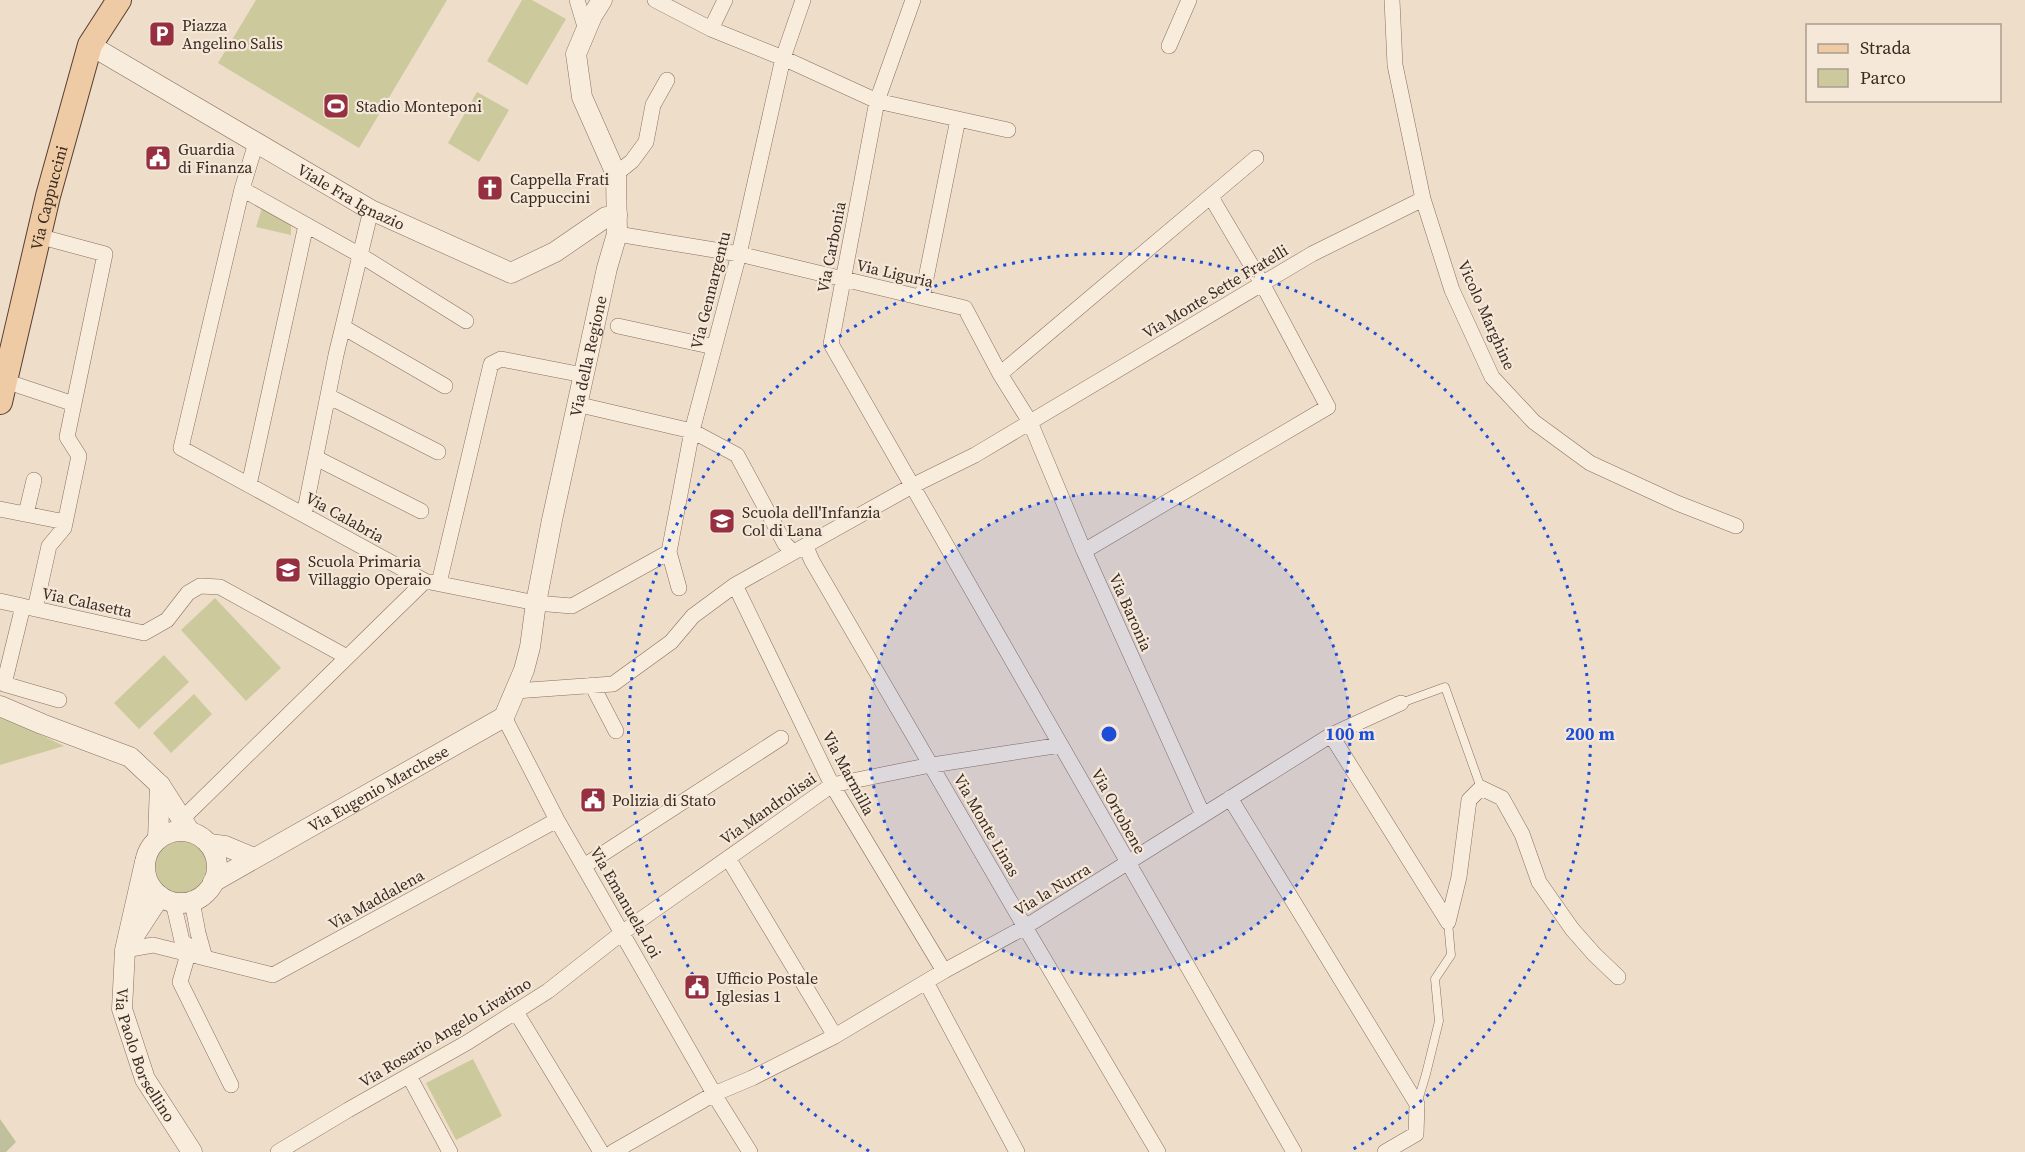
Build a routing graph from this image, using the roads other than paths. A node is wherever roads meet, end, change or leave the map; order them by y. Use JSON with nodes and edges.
{"nodes":[{"id":1,"x":119,"y":0,"type":"edge"},
{"id":2,"x":577,"y":0,"type":"edge"},
{"id":3,"x":602,"y":0,"type":"edge"},
{"id":4,"x":655,"y":0,"type":"edge"},
{"id":5,"x":725,"y":0,"type":"edge"},
{"id":6,"x":803,"y":0,"type":"edge"},
{"id":7,"x":913,"y":0,"type":"edge"},
{"id":8,"x":1189,"y":0,"type":"edge"},
{"id":9,"x":1392,"y":0,"type":"edge"},
{"id":10,"x":711,"y":29,"type":"junction"},
{"id":11,"x":586,"y":30,"type":"junction"},
{"id":12,"x":90,"y":45,"type":"junction"},
{"id":13,"x":1169,"y":46,"type":"dead end"},
{"id":14,"x":783,"y":58,"type":"junction"},
{"id":15,"x":667,"y":80,"type":"dead end"},
{"id":16,"x":877,"y":101,"type":"junction"},
{"id":17,"x":958,"y":119,"type":"junction"},
{"id":18,"x":1008,"y":130,"type":"dead end"},
{"id":19,"x":256,"y":143,"type":"junction"},
{"id":20,"x":1256,"y":158,"type":"dead end"},
{"id":21,"x":616,"y":174,"type":"junction"},
{"id":22,"x":242,"y":189,"type":"junction"},
{"id":23,"x":1211,"y":197,"type":"junction"},
{"id":24,"x":1423,"y":199,"type":"junction"},
{"id":25,"x":372,"y":210,"type":"junction"},
{"id":26,"x":617,"y":224,"type":"junction"},
{"id":27,"x":306,"y":225,"type":"junction"},
{"id":28,"x":38,"y":236,"type":"junction"},
{"id":29,"x":739,"y":254,"type":"junction"},
{"id":30,"x":360,"y":255,"type":"junction"},
{"id":31,"x":843,"y":279,"type":"junction"},
{"id":32,"x":1263,"y":285,"type":"junction"},
{"id":33,"x":922,"y":298,"type":"junction"},
{"id":34,"x":466,"y":321,"type":"dead end"},
{"id":35,"x":618,"y":326,"type":"dead end"},
{"id":36,"x":343,"y":327,"type":"junction"},
{"id":37,"x":714,"y":347,"type":"junction"},
{"id":38,"x":1000,"y":374,"type":"junction"},
{"id":39,"x":583,"y":375,"type":"junction"},
{"id":40,"x":445,"y":386,"type":"dead end"},
{"id":41,"x":2,"y":392,"type":"edge"},
{"id":42,"x":328,"y":396,"type":"junction"},
{"id":43,"x":74,"y":404,"type":"junction"},
{"id":44,"x":576,"y":404,"type":"junction"},
{"id":45,"x":1030,"y":422,"type":"junction"},
{"id":46,"x":692,"y":431,"type":"junction"},
{"id":47,"x":438,"y":452,"type":"dead end"},
{"id":48,"x":316,"y":458,"type":"junction"},
{"id":49,"x":34,"y":480,"type":"dead end"},
{"id":50,"x":249,"y":485,"type":"junction"},
{"id":51,"x":912,"y":486,"type":"junction"},
{"id":52,"x":0,"y":508,"type":"edge"},
{"id":53,"x":421,"y":511,"type":"dead end"},
{"id":54,"x":26,"y":514,"type":"junction"},
{"id":55,"x":304,"y":515,"type":"junction"},
{"id":56,"x":65,"y":522,"type":"junction"},
{"id":57,"x":1736,"y":526,"type":"dead end"},
{"id":58,"x":799,"y":549,"type":"junction"},
{"id":59,"x":1084,"y":551,"type":"junction"},
{"id":60,"x":669,"y":552,"type":"junction"},
{"id":61,"x":432,"y":582,"type":"junction"},
{"id":62,"x":735,"y":585,"type":"junction"},
{"id":63,"x":679,"y":588,"type":"dead end"},
{"id":64,"x":0,"y":602,"type":"edge"},
{"id":65,"x":536,"y":603,"type":"junction"},
{"id":66,"x":29,"y":608,"type":"junction"},
{"id":67,"x":347,"y":657,"type":"junction"},
{"id":68,"x":592,"y":685,"type":"junction"},
{"id":69,"x":515,"y":691,"type":"junction"},
{"id":70,"x":59,"y":700,"type":"dead end"},
{"id":71,"x":1401,"y":703,"type":"joint"},
{"id":72,"x":0,"y":706,"type":"edge"},
{"id":73,"x":504,"y":717,"type":"junction"},
{"id":74,"x":616,"y":731,"type":"dead end"},
{"id":75,"x":1331,"y":735,"type":"junction"},
{"id":76,"x":781,"y":738,"type":"dead end"},
{"id":77,"x":1061,"y":745,"type":"junction"},
{"id":78,"x":932,"y":765,"type":"junction"},
{"id":79,"x":160,"y":785,"type":"junction"},
{"id":80,"x":832,"y":785,"type":"junction"},
{"id":81,"x":1481,"y":788,"type":"junction"},
{"id":82,"x":1230,"y":798,"type":"junction"},
{"id":83,"x":1203,"y":815,"type":"junction"},
{"id":84,"x":557,"y":820,"type":"junction"},
{"id":85,"x":186,"y":825,"type":"junction"},
{"id":86,"x":158,"y":839,"type":"junction"},
{"id":87,"x":209,"y":844,"type":"junction"},
{"id":88,"x":254,"y":858,"type":"junction"},
{"id":89,"x":728,"y":858,"type":"junction"},
{"id":90,"x":145,"y":862,"type":"junction"},
{"id":91,"x":1128,"y":864,"type":"junction"},
{"id":92,"x":584,"y":866,"type":"junction"},
{"id":93,"x":213,"y":882,"type":"junction"},
{"id":94,"x":175,"y":900,"type":"junction"},
{"id":95,"x":1448,"y":922,"type":"junction"},
{"id":96,"x":1025,"y":927,"type":"junction"},
{"id":97,"x":623,"y":932,"type":"junction"},
{"id":98,"x":125,"y":950,"type":"junction"},
{"id":99,"x":188,"y":954,"type":"junction"},
{"id":100,"x":205,"y":958,"type":"junction"},
{"id":101,"x":944,"y":971,"type":"junction"},
{"id":102,"x":1618,"y":976,"type":"dead end"},
{"id":103,"x":926,"y":982,"type":"junction"},
{"id":104,"x":516,"y":1012,"type":"junction"},
{"id":105,"x":836,"y":1036,"type":"junction"},
{"id":106,"x":409,"y":1076,"type":"junction"},
{"id":107,"x":231,"y":1085,"type":"dead end"},
{"id":108,"x":717,"y":1099,"type":"junction"},
{"id":109,"x":1417,"y":1104,"type":"junction"},
{"id":110,"x":1405,"y":1147,"type":"edge"},
{"id":111,"x":192,"y":1152,"type":"edge"},
{"id":112,"x":278,"y":1152,"type":"edge"},
{"id":113,"x":450,"y":1152,"type":"edge"},
{"id":114,"x":602,"y":1152,"type":"edge"},
{"id":115,"x":613,"y":1152,"type":"edge"},
{"id":116,"x":750,"y":1152,"type":"edge"},
{"id":117,"x":1017,"y":1152,"type":"edge"},
{"id":118,"x":1158,"y":1152,"type":"edge"},
{"id":119,"x":1294,"y":1152,"type":"edge"},
{"id":120,"x":1384,"y":1152,"type":"edge"}],
"edges":[{"from":1,"to":12,"type":"main road","name":"Via Cappuccini"},
{"from":2,"to":11,"type":"street"},
{"from":3,"to":11,"type":"street","name":"Via della Regione"},
{"from":4,"to":10,"type":"street"},
{"from":5,"to":10,"type":"street"},
{"from":6,"to":14,"type":"street","name":"Via Gennargentu"},
{"from":7,"to":16,"type":"street","name":"Via Carbonia"},
{"from":8,"to":13,"type":"street"},
{"from":9,"to":24,"type":"street","name":"Vicolo Marghine"},
{"from":10,"to":14,"type":"street"},
{"from":11,"to":21,"type":"street","name":"Via della Regione"},
{"from":12,"to":19,"type":"street","name":"Viale Fra Ignazio"},
{"from":12,"to":28,"type":"main road","name":"Via Cappuccini"},
{"from":14,"to":16,"type":"street"},
{"from":14,"to":29,"type":"street","name":"Via Gennargentu"},
{"from":15,"to":21,"type":"street"},
{"from":16,"to":17,"type":"street"},
{"from":16,"to":31,"type":"street","name":"Via Carbonia"},
{"from":17,"to":18,"type":"street"},
{"from":17,"to":33,"type":"street"},
{"from":19,"to":22,"type":"street"},
{"from":19,"to":25,"type":"street","name":"Viale Fra Ignazio"},
{"from":20,"to":23,"type":"street"},
{"from":21,"to":26,"type":"street","name":"Via della Regione"},
{"from":22,"to":27,"type":"street"},
{"from":22,"to":50,"type":"street","name":"Via Calabria"},
{"from":23,"to":32,"type":"street"},
{"from":23,"to":38,"type":"street"},
{"from":24,"to":32,"type":"street","name":"Via Monte Sette Fratelli"},
{"from":24,"to":57,"type":"street","name":"Vicolo Marghine"},
{"from":25,"to":26,"type":"street","name":"Viale Fra Ignazio"},
{"from":25,"to":30,"type":"street"},
{"from":26,"to":29,"type":"street","name":"Via Liguria"},
{"from":26,"to":39,"type":"street","name":"Via della Regione"},
{"from":27,"to":30,"type":"street"},
{"from":27,"to":50,"type":"street"},
{"from":28,"to":41,"type":"main road","name":"Via Cappuccini"},
{"from":28,"to":43,"type":"street"},
{"from":29,"to":31,"type":"street","name":"Via Liguria"},
{"from":29,"to":37,"type":"street","name":"Via Gennargentu"},
{"from":30,"to":34,"type":"street"},
{"from":30,"to":36,"type":"street"},
{"from":31,"to":33,"type":"street","name":"Via Liguria"},
{"from":31,"to":51,"type":"street","name":"Via Carbonia"},
{"from":32,"to":45,"type":"street","name":"Via Monte Sette Fratelli"},
{"from":32,"to":59,"type":"street"},
{"from":33,"to":38,"type":"street","name":"Via Liguria"},
{"from":35,"to":37,"type":"street"},
{"from":36,"to":40,"type":"street"},
{"from":36,"to":42,"type":"street"},
{"from":37,"to":46,"type":"street","name":"Via Gennargentu"},
{"from":38,"to":45,"type":"street","name":"Via Liguria"},
{"from":39,"to":44,"type":"street","name":"Via della Regione"},
{"from":39,"to":61,"type":"street"},
{"from":41,"to":43,"type":"street"},
{"from":42,"to":47,"type":"street"},
{"from":42,"to":48,"type":"street"},
{"from":43,"to":56,"type":"street"},
{"from":44,"to":46,"type":"street"},
{"from":44,"to":65,"type":"street","name":"Via della Regione"},
{"from":45,"to":51,"type":"street","name":"Via Monte Sette Fratelli"},
{"from":45,"to":59,"type":"street","name":"Via Baronia"},
{"from":46,"to":58,"type":"street"},
{"from":46,"to":60,"type":"street","name":"Via Gennargentu"},
{"from":48,"to":53,"type":"street"},
{"from":48,"to":55,"type":"street"},
{"from":49,"to":54,"type":"street"},
{"from":50,"to":55,"type":"street","name":"Via Calabria"},
{"from":51,"to":58,"type":"street","name":"Via Monte Sette Fratelli"},
{"from":51,"to":77,"type":"street","name":"Via Ortobene"},
{"from":52,"to":54,"type":"street"},
{"from":54,"to":56,"type":"street"},
{"from":55,"to":61,"type":"street","name":"Via Calabria"},
{"from":56,"to":66,"type":"street"},
{"from":58,"to":62,"type":"street","name":"Via Monte Sette Fratelli"},
{"from":58,"to":78,"type":"street","name":"Via Monte Linas"},
{"from":59,"to":83,"type":"street","name":"Via Baronia"},
{"from":60,"to":63,"type":"street"},
{"from":60,"to":65,"type":"street","name":"Via Calabria"},
{"from":61,"to":65,"type":"street","name":"Via Calabria"},
{"from":61,"to":67,"type":"street"},
{"from":62,"to":68,"type":"street","name":"Via Monte Sette Fratelli"},
{"from":62,"to":80,"type":"street","name":"Via Marmilla"},
{"from":64,"to":66,"type":"street","name":"Via Calasetta"},
{"from":65,"to":69,"type":"street","name":"Via della Regione"},
{"from":66,"to":67,"type":"street","name":"Via Calasetta"},
{"from":66,"to":70,"type":"street"},
{"from":67,"to":85,"type":"street"},
{"from":68,"to":69,"type":"street","name":"Via Monte Sette Fratelli"},
{"from":68,"to":74,"type":"street"},
{"from":69,"to":73,"type":"street","name":"Via della Regione"},
{"from":71,"to":75,"type":"street","name":"Via la Nurra"},
{"from":71,"to":81,"type":"lane"},
{"from":72,"to":79,"type":"street"},
{"from":73,"to":84,"type":"street","name":"Via Emanuela Loi"},
{"from":73,"to":88,"type":"street","name":"Via Eugenio Marchese"},
{"from":75,"to":82,"type":"street","name":"Via la Nurra"},
{"from":75,"to":95,"type":"street"},
{"from":76,"to":92,"type":"street"},
{"from":77,"to":78,"type":"street","name":"Via Mandrolisai"},
{"from":77,"to":91,"type":"street","name":"Via Ortobene"},
{"from":78,"to":80,"type":"street","name":"Via Mandrolisai"},
{"from":78,"to":96,"type":"street","name":"Via Monte Linas"},
{"from":79,"to":85,"type":"street"},
{"from":79,"to":86,"type":"street"},
{"from":80,"to":89,"type":"street","name":"Via Mandrolisai"},
{"from":80,"to":101,"type":"street","name":"Via Marmilla"},
{"from":81,"to":95,"type":"street"},
{"from":81,"to":102,"type":"street"},
{"from":82,"to":83,"type":"street","name":"Via la Nurra"},
{"from":82,"to":109,"type":"street"},
{"from":83,"to":91,"type":"street","name":"Via la Nurra"},
{"from":84,"to":92,"type":"street","name":"Via Emanuela Loi"},
{"from":84,"to":100,"type":"street","name":"Via Maddalena"},
{"from":85,"to":86,"type":"street"},
{"from":85,"to":87,"type":"street"},
{"from":86,"to":90,"type":"street"},
{"from":87,"to":88,"type":"street"},
{"from":87,"to":93,"type":"street"},
{"from":88,"to":93,"type":"street","name":"Via Eugenio Marchese"},
{"from":89,"to":97,"type":"street","name":"Via Mandrolisai"},
{"from":89,"to":105,"type":"street"},
{"from":90,"to":94,"type":"street"},
{"from":90,"to":98,"type":"street","name":"Via Paolo Borsellino"},
{"from":91,"to":96,"type":"street","name":"Via la Nurra"},
{"from":91,"to":119,"type":"street","name":"Via Ortobene"},
{"from":92,"to":97,"type":"street","name":"Via Emanuela Loi"},
{"from":93,"to":94,"type":"street"},
{"from":94,"to":98,"type":"street"},
{"from":94,"to":100,"type":"street","name":"Via Maddalena"},
{"from":95,"to":109,"type":"lane"},
{"from":96,"to":101,"type":"street","name":"Via la Nurra"},
{"from":96,"to":118,"type":"street","name":"Via Monte Linas"},
{"from":97,"to":104,"type":"street","name":"Via Rosario Angelo Livatino"},
{"from":97,"to":108,"type":"street","name":"Via Emanuela Loi"},
{"from":98,"to":99,"type":"street","name":"Via Maddalena"},
{"from":98,"to":111,"type":"street","name":"Via Paolo Borsellino"},
{"from":99,"to":100,"type":"street","name":"Via Maddalena"},
{"from":99,"to":107,"type":"street"},
{"from":101,"to":103,"type":"street","name":"Via la Nurra"},
{"from":103,"to":105,"type":"street","name":"Via la Nurra"},
{"from":103,"to":117,"type":"street"},
{"from":104,"to":106,"type":"street","name":"Via Rosario Angelo Livatino"},
{"from":104,"to":114,"type":"street"},
{"from":105,"to":108,"type":"street","name":"Via la Nurra"},
{"from":106,"to":112,"type":"street","name":"Via Rosario Angelo Livatino"},
{"from":106,"to":113,"type":"street"},
{"from":108,"to":115,"type":"street","name":"Via la Nurra"},
{"from":108,"to":116,"type":"street","name":"Via Emanuela Loi"},
{"from":109,"to":110,"type":"street"},
{"from":110,"to":120,"type":"street"}]}
